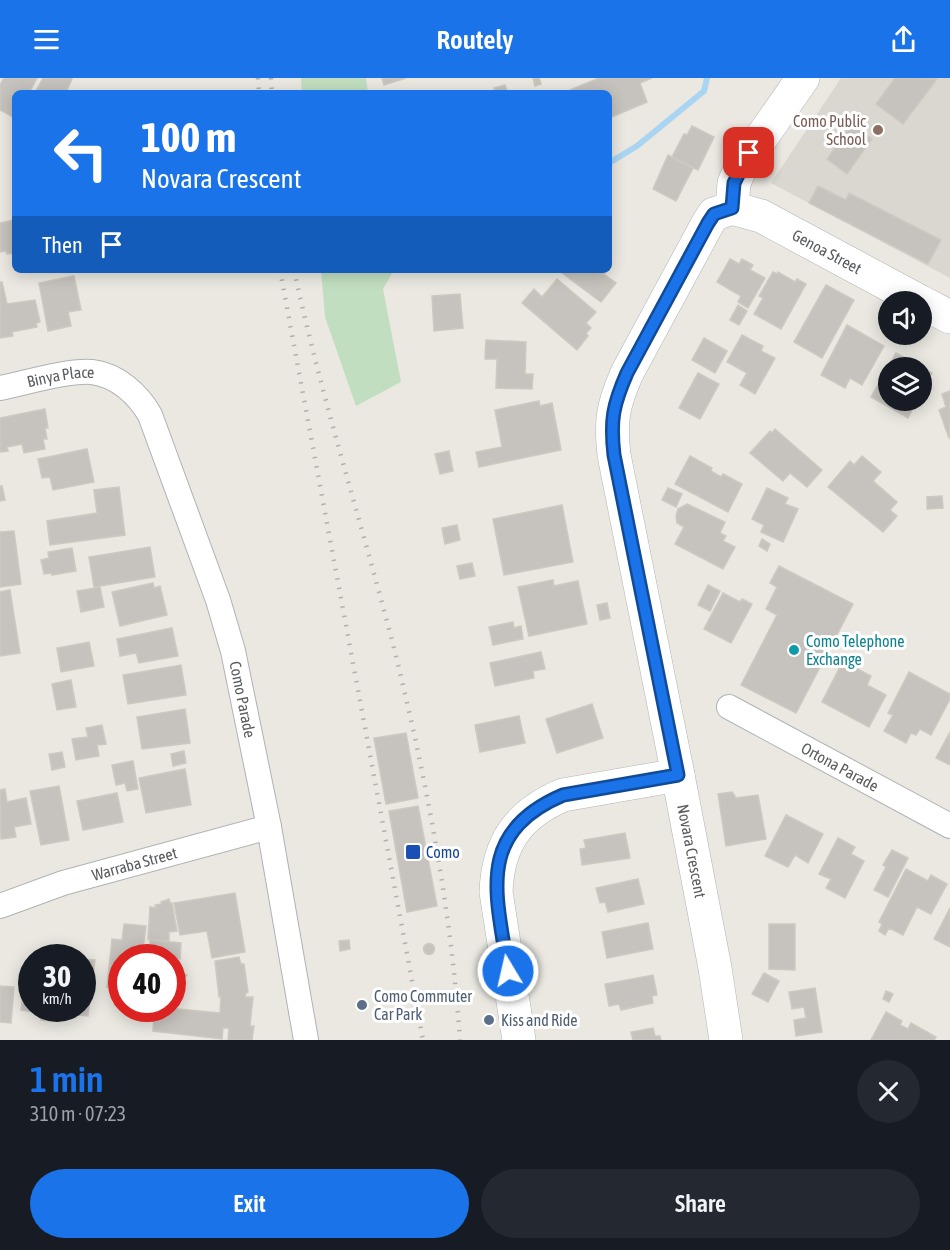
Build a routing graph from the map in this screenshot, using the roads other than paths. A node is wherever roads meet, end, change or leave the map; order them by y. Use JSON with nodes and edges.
{"nodes":[{"id":1,"x":803,"y":78,"type":"edge"},
{"id":2,"x":732,"y":208,"type":"junction"},
{"id":3,"x":901,"y":291,"type":"edge"},
{"id":4,"x":932,"y":308,"type":"edge"},
{"id":5,"x":950,"y":317,"type":"edge"},
{"id":6,"x":119,"y":382,"type":"joint"},
{"id":7,"x":0,"y":388,"type":"edge"},
{"id":8,"x":729,"y":707,"type":"dead end"},
{"id":9,"x":678,"y":775,"type":"junction"},
{"id":10,"x":950,"y":826,"type":"edge"},
{"id":11,"x":269,"y":827,"type":"junction"},
{"id":12,"x":0,"y":906,"type":"edge"},
{"id":13,"x":306,"y":1040,"type":"edge"},
{"id":14,"x":519,"y":1040,"type":"edge"},
{"id":15,"x":726,"y":1040,"type":"edge"}],
"edges":[{"from":1,"to":2,"type":"street"},
{"from":2,"to":3,"type":"street","name":"Genoa Street"},
{"from":2,"to":9,"type":"street","name":"Novara Crescent"},
{"from":4,"to":5,"type":"street","name":"Genoa Street"},
{"from":6,"to":7,"type":"street","name":"Binya Place"},
{"from":6,"to":11,"type":"street","name":"Como Parade"},
{"from":8,"to":10,"type":"street","name":"Ortona Parade"},
{"from":9,"to":14,"type":"street"},
{"from":9,"to":15,"type":"street","name":"Novara Crescent"},
{"from":11,"to":12,"type":"street","name":"Warraba Street"},
{"from":11,"to":13,"type":"street","name":"Como Parade"}]}
